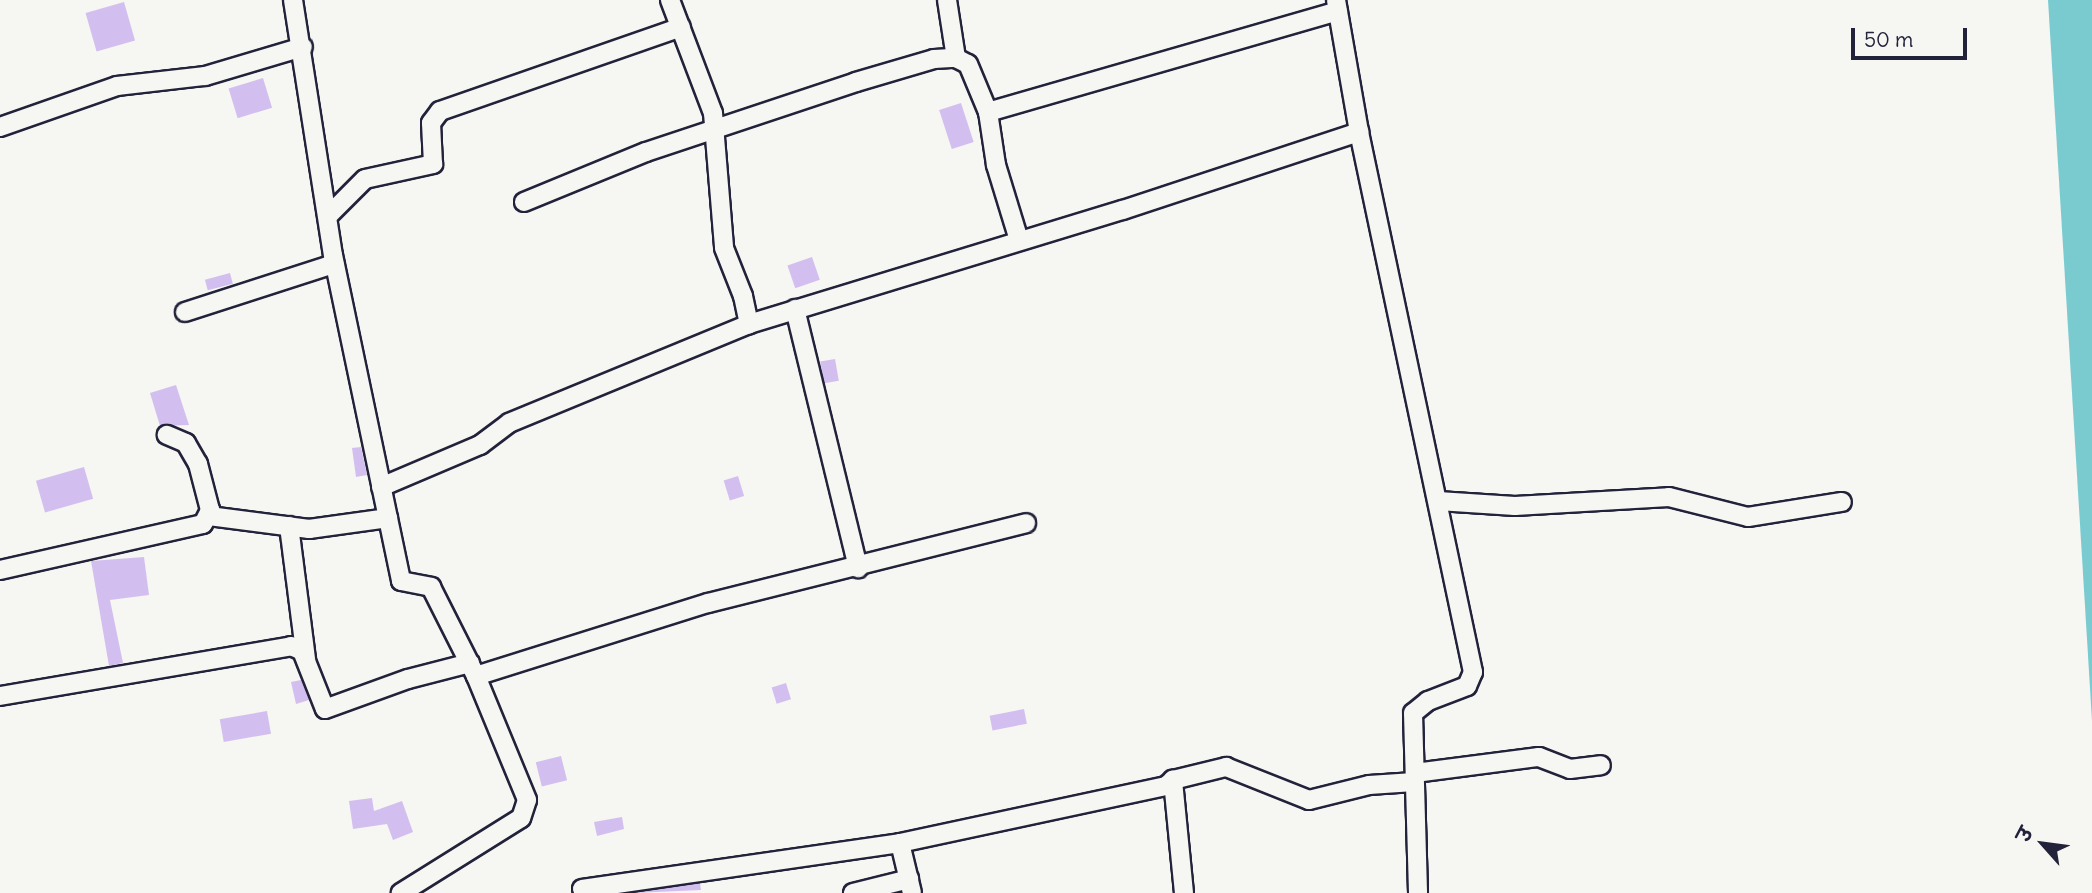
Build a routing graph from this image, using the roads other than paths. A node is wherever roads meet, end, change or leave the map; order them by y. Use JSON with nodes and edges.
{"nodes":[{"id":1,"x":293,"y":0,"type":"edge"},
{"id":2,"x":670,"y":0,"type":"edge"},
{"id":3,"x":947,"y":0,"type":"edge"},
{"id":4,"x":1337,"y":5,"type":"edge"},
{"id":5,"x":681,"y":27,"type":"junction"},
{"id":6,"x":303,"y":47,"type":"junction"},
{"id":7,"x":956,"y":58,"type":"junction"},
{"id":8,"x":988,"y":112,"type":"junction"},
{"id":9,"x":0,"y":127,"type":"edge"},
{"id":10,"x":715,"y":129,"type":"junction"},
{"id":11,"x":1359,"y":132,"type":"junction"},
{"id":12,"x":524,"y":202,"type":"dead end"},
{"id":13,"x":328,"y":216,"type":"junction"},
{"id":14,"x":1019,"y":240,"type":"junction"},
{"id":15,"x":334,"y":264,"type":"junction"},
{"id":16,"x":795,"y":309,"type":"junction"},
{"id":17,"x":185,"y":312,"type":"dead end"},
{"id":18,"x":749,"y":324,"type":"junction"},
{"id":19,"x":167,"y":435,"type":"dead end"},
{"id":20,"x":381,"y":487,"type":"junction"},
{"id":21,"x":1438,"y":501,"type":"junction"},
{"id":22,"x":1842,"y":502,"type":"dead end"},
{"id":23,"x":209,"y":516,"type":"junction"},
{"id":24,"x":388,"y":518,"type":"junction"},
{"id":25,"x":1026,"y":523,"type":"dead end"},
{"id":26,"x":289,"y":526,"type":"junction"},
{"id":27,"x":858,"y":568,"type":"junction"},
{"id":28,"x":0,"y":570,"type":"edge"},
{"id":29,"x":306,"y":659,"type":"junction"},
{"id":30,"x":473,"y":670,"type":"junction"},
{"id":31,"x":0,"y":696,"type":"edge"},
{"id":32,"x":1601,"y":765,"type":"dead end"},
{"id":33,"x":1414,"y":778,"type":"junction"},
{"id":34,"x":1173,"y":780,"type":"junction"},
{"id":35,"x":900,"y":843,"type":"junction"},
{"id":36,"x":911,"y":886,"type":"edge"},
{"id":37,"x":582,"y":889,"type":"dead end"},
{"id":38,"x":401,"y":893,"type":"edge"},
{"id":39,"x":853,"y":893,"type":"edge"},
{"id":40,"x":1184,"y":893,"type":"edge"},
{"id":41,"x":1418,"y":893,"type":"edge"}],
"edges":[{"from":1,"to":6,"type":"street"},
{"from":2,"to":5,"type":"street"},
{"from":3,"to":7,"type":"street"},
{"from":4,"to":8,"type":"street"},
{"from":4,"to":11,"type":"street"},
{"from":5,"to":10,"type":"street"},
{"from":5,"to":13,"type":"street"},
{"from":6,"to":9,"type":"street"},
{"from":6,"to":13,"type":"street"},
{"from":7,"to":8,"type":"street"},
{"from":7,"to":10,"type":"street"},
{"from":8,"to":14,"type":"street"},
{"from":10,"to":12,"type":"street"},
{"from":10,"to":18,"type":"street"},
{"from":11,"to":14,"type":"street"},
{"from":11,"to":21,"type":"street"},
{"from":13,"to":15,"type":"street"},
{"from":14,"to":16,"type":"street"},
{"from":15,"to":17,"type":"street"},
{"from":15,"to":20,"type":"street"},
{"from":16,"to":18,"type":"street"},
{"from":16,"to":27,"type":"street"},
{"from":18,"to":20,"type":"street"},
{"from":19,"to":23,"type":"street"},
{"from":20,"to":24,"type":"street"},
{"from":21,"to":22,"type":"street"},
{"from":21,"to":33,"type":"street"},
{"from":23,"to":26,"type":"street"},
{"from":23,"to":28,"type":"street"},
{"from":24,"to":26,"type":"street"},
{"from":24,"to":30,"type":"street"},
{"from":25,"to":27,"type":"street"},
{"from":26,"to":29,"type":"street"},
{"from":27,"to":30,"type":"street"},
{"from":29,"to":30,"type":"street"},
{"from":29,"to":31,"type":"street"},
{"from":30,"to":38,"type":"street"},
{"from":32,"to":33,"type":"street"},
{"from":33,"to":34,"type":"street"},
{"from":33,"to":41,"type":"street"},
{"from":34,"to":35,"type":"street"},
{"from":34,"to":40,"type":"street"},
{"from":35,"to":36,"type":"street"},
{"from":35,"to":37,"type":"street"},
{"from":36,"to":39,"type":"street"}]}
